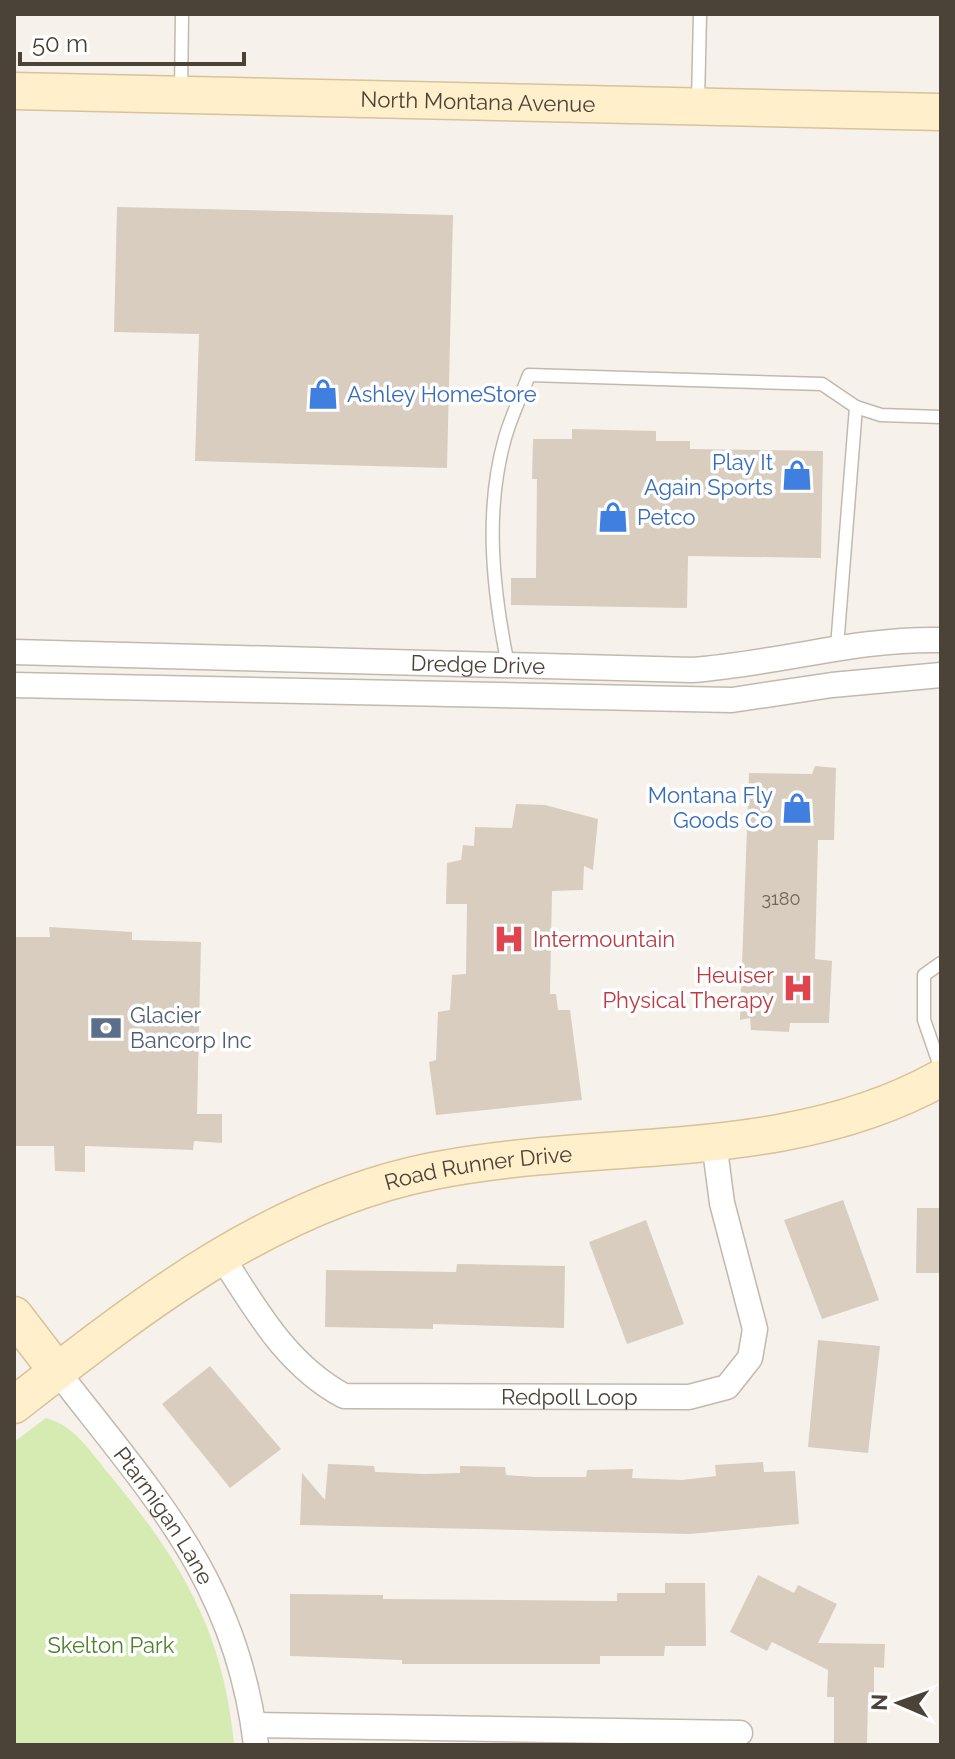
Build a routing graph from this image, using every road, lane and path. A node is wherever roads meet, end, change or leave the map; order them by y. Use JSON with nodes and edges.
{"nodes":[{"id":1,"x":182,"y":14,"type":"edge"},
{"id":2,"x":700,"y":14,"type":"edge"},
{"id":3,"x":14,"y":91,"type":"edge"},
{"id":4,"x":181,"y":95,"type":"junction"},
{"id":5,"x":698,"y":105,"type":"junction"},
{"id":6,"x":941,"y":112,"type":"edge"},
{"id":7,"x":856,"y":407,"type":"junction"},
{"id":8,"x":941,"y":417,"type":"edge"},
{"id":9,"x":941,"y":640,"type":"edge"},
{"id":10,"x":837,"y":647,"type":"junction"},
{"id":11,"x":14,"y":652,"type":"edge"},
{"id":12,"x":508,"y":665,"type":"junction"},
{"id":13,"x":941,"y":675,"type":"edge"},
{"id":14,"x":14,"y":685,"type":"edge"},
{"id":15,"x":941,"y":963,"type":"edge"},
{"id":16,"x":941,"y":1069,"type":"edge"},
{"id":17,"x":941,"y":1078,"type":"edge"},
{"id":18,"x":714,"y":1142,"type":"junction"},
{"id":19,"x":220,"y":1254,"type":"junction"},
{"id":20,"x":14,"y":1315,"type":"edge"},
{"id":21,"x":57,"y":1371,"type":"junction"},
{"id":22,"x":14,"y":1405,"type":"edge"},
{"id":23,"x":740,"y":1733,"type":"dead end"},
{"id":24,"x":255,"y":1735,"type":"edge"}],
"edges":[{"from":1,"to":4,"type":"lane"},
{"from":2,"to":5,"type":"lane"},
{"from":3,"to":4,"type":"street","name":"North Montana Avenue"},
{"from":4,"to":5,"type":"street","name":"North Montana Avenue"},
{"from":5,"to":6,"type":"street","name":"North Montana Avenue"},
{"from":7,"to":8,"type":"lane"},
{"from":7,"to":10,"type":"lane"},
{"from":7,"to":12,"type":"lane"},
{"from":9,"to":10,"type":"street","name":"Dredge Drive"},
{"from":10,"to":12,"type":"street","name":"Dredge Drive"},
{"from":11,"to":12,"type":"street","name":"Dredge Drive"},
{"from":13,"to":14,"type":"street","name":"Dredge Drive"},
{"from":15,"to":16,"type":"lane"},
{"from":17,"to":18,"type":"street","name":"Road Runner Drive"},
{"from":18,"to":19,"type":"street","name":"Road Runner Drive"},
{"from":18,"to":19,"type":"street","name":"Redpoll Loop"},
{"from":19,"to":21,"type":"street","name":"Road Runner Drive"},
{"from":20,"to":21,"type":"street","name":"Ptarmigan Lane"},
{"from":21,"to":22,"type":"street","name":"Road Runner Drive"},
{"from":21,"to":24,"type":"street","name":"Ptarmigan Lane"},
{"from":23,"to":24,"type":"street"}]}
